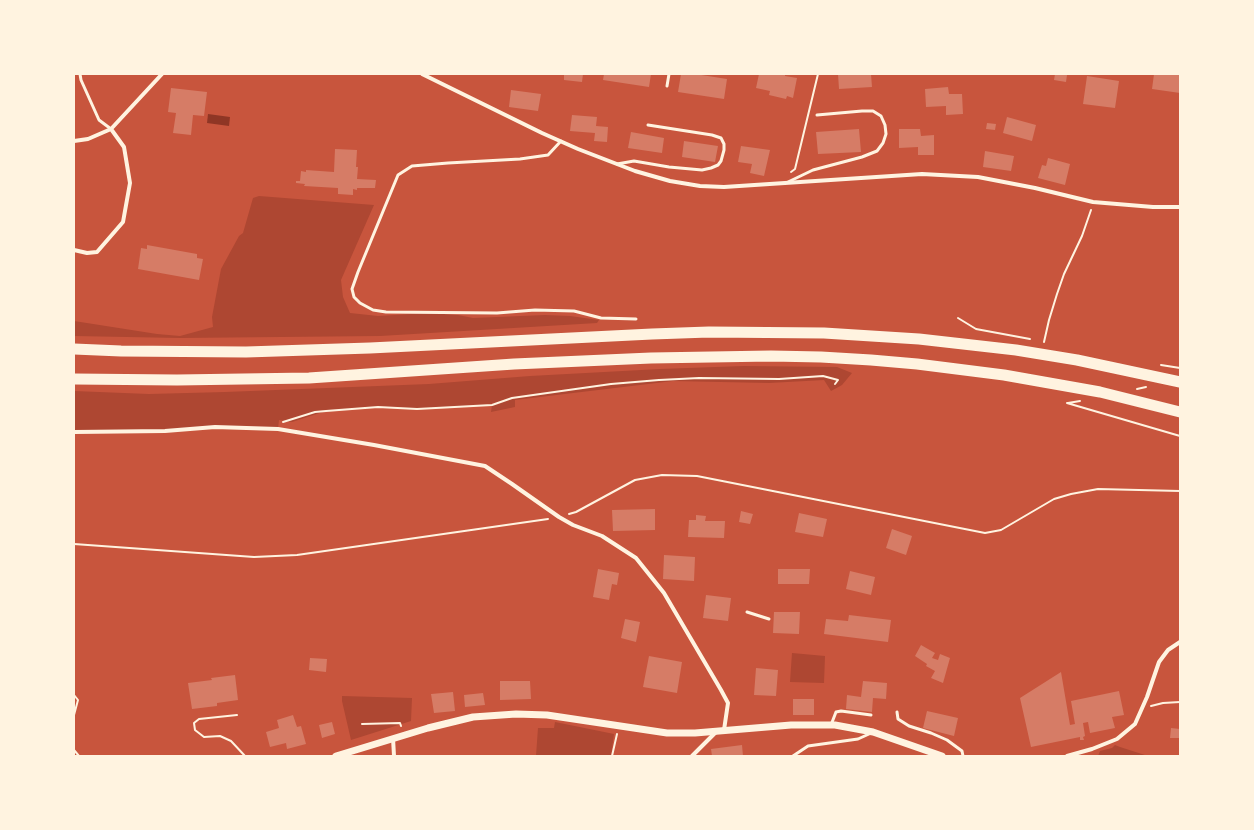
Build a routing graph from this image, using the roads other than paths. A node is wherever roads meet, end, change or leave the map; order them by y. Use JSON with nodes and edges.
{"nodes":[{"id":1,"x":80,"y":74,"type":"edge"},
{"id":2,"x":162,"y":74,"type":"edge"},
{"id":3,"x":422,"y":74,"type":"edge"},
{"id":4,"x":669,"y":74,"type":"edge"},
{"id":5,"x":667,"y":86,"type":"dead end"},
{"id":6,"x":817,"y":115,"type":"dead end"},
{"id":7,"x":648,"y":125,"type":"dead end"},
{"id":8,"x":111,"y":129,"type":"junction"},
{"id":9,"x":74,"y":141,"type":"edge"},
{"id":10,"x":561,"y":141,"type":"junction"},
{"id":11,"x":617,"y":164,"type":"junction"},
{"id":12,"x":788,"y":182,"type":"junction"},
{"id":13,"x":1180,"y":207,"type":"edge"},
{"id":14,"x":74,"y":250,"type":"edge"},
{"id":15,"x":636,"y":319,"type":"dead end"},
{"id":16,"x":74,"y":349,"type":"edge"},
{"id":17,"x":74,"y":379,"type":"edge"},
{"id":18,"x":1180,"y":382,"type":"edge"},
{"id":19,"x":1180,"y":412,"type":"edge"},
{"id":20,"x":74,"y":432,"type":"edge"},
{"id":21,"x":747,"y":612,"type":"dead end"},
{"id":22,"x":769,"y":619,"type":"dead end"},
{"id":23,"x":1180,"y":642,"type":"edge"},
{"id":24,"x":897,"y":712,"type":"dead end"},
{"id":25,"x":871,"y":715,"type":"dead end"},
{"id":26,"x":831,"y":725,"type":"junction"},
{"id":27,"x":721,"y":731,"type":"junction"},
{"id":28,"x":873,"y":732,"type":"junction"},
{"id":29,"x":393,"y":738,"type":"junction"},
{"id":30,"x":336,"y":756,"type":"edge"},
{"id":31,"x":394,"y":756,"type":"edge"},
{"id":32,"x":692,"y":756,"type":"edge"},
{"id":33,"x":793,"y":756,"type":"edge"},
{"id":34,"x":942,"y":756,"type":"edge"},
{"id":35,"x":963,"y":756,"type":"edge"},
{"id":36,"x":1067,"y":756,"type":"edge"}],
"edges":[{"from":1,"to":8,"type":"lane"},
{"from":2,"to":8,"type":"street"},
{"from":3,"to":10,"type":"street"},
{"from":4,"to":5,"type":"lane"},
{"from":6,"to":12,"type":"lane"},
{"from":7,"to":11,"type":"lane"},
{"from":8,"to":9,"type":"street"},
{"from":8,"to":14,"type":"street"},
{"from":10,"to":11,"type":"street"},
{"from":10,"to":15,"type":"lane"},
{"from":11,"to":12,"type":"street"},
{"from":12,"to":13,"type":"street"},
{"from":16,"to":18,"type":"highway"},
{"from":17,"to":19,"type":"highway"},
{"from":20,"to":27,"type":"street"},
{"from":21,"to":22,"type":"lane"},
{"from":23,"to":36,"type":"street"},
{"from":24,"to":35,"type":"lane"},
{"from":25,"to":26,"type":"lane"},
{"from":26,"to":27,"type":"street"},
{"from":26,"to":28,"type":"street"},
{"from":27,"to":29,"type":"street"},
{"from":27,"to":32,"type":"street"},
{"from":28,"to":33,"type":"lane"},
{"from":28,"to":34,"type":"street"},
{"from":29,"to":30,"type":"street"},
{"from":29,"to":31,"type":"street"}]}
